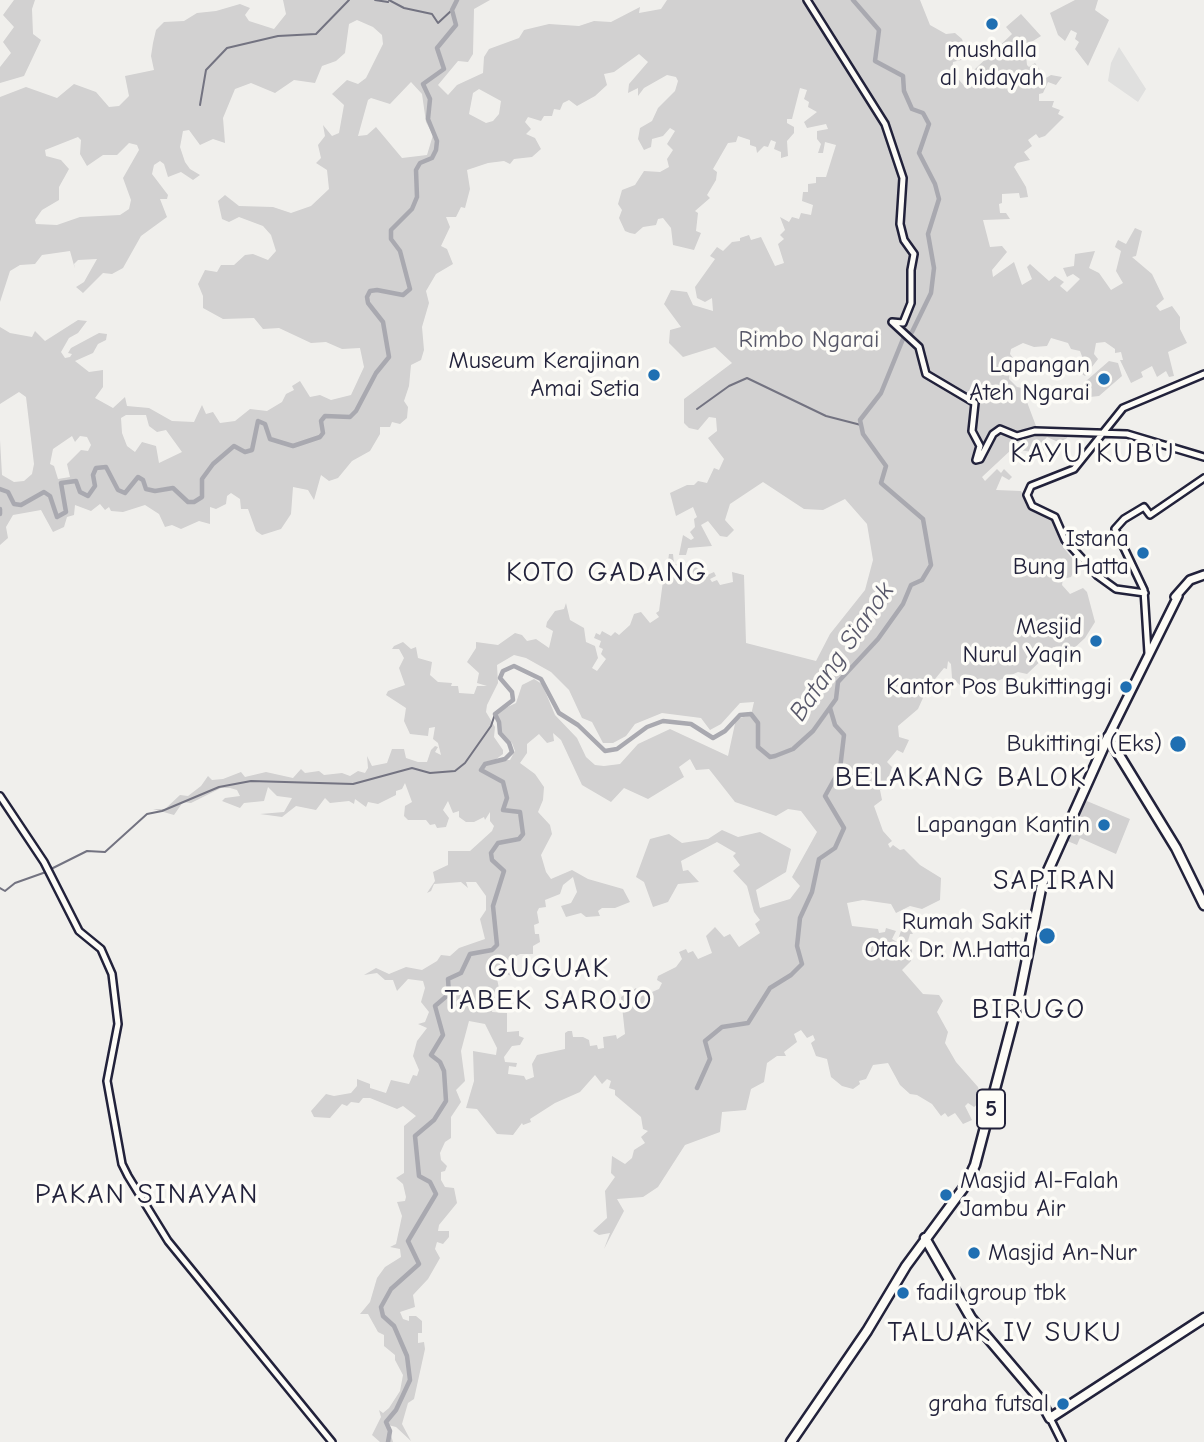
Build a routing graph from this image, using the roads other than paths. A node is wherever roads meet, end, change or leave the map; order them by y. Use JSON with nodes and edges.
{"nodes":[{"id":1,"x":807,"y":0,"type":"edge"},
{"id":2,"x":1204,"y":374,"type":"edge"},
{"id":3,"x":1102,"y":431,"type":"junction"},
{"id":4,"x":1204,"y":457,"type":"edge"},
{"id":5,"x":1204,"y":478,"type":"edge"},
{"id":6,"x":1204,"y":575,"type":"edge"},
{"id":7,"x":1142,"y":593,"type":"junction"},
{"id":8,"x":1148,"y":653,"type":"junction"},
{"id":9,"x":1108,"y":737,"type":"junction"},
{"id":10,"x":0,"y":796,"type":"edge"},
{"id":11,"x":1204,"y":905,"type":"edge"},
{"id":12,"x":925,"y":1238,"type":"junction"},
{"id":13,"x":1204,"y":1320,"type":"edge"},
{"id":14,"x":1051,"y":1419,"type":"junction"},
{"id":15,"x":332,"y":1442,"type":"edge"},
{"id":16,"x":791,"y":1442,"type":"edge"},
{"id":17,"x":1062,"y":1442,"type":"edge"}],
"edges":[{"from":1,"to":3,"type":"main road"},
{"from":2,"to":3,"type":"main road"},
{"from":3,"to":4,"type":"main road"},
{"from":3,"to":7,"type":"main road"},
{"from":5,"to":7,"type":"main road"},
{"from":6,"to":8,"type":"main road"},
{"from":7,"to":8,"type":"main road"},
{"from":8,"to":9,"type":"main road"},
{"from":9,"to":11,"type":"highway"},
{"from":9,"to":12,"type":"highway","number":"5"},
{"from":10,"to":15,"type":"main road"},
{"from":12,"to":14,"type":"highway"},
{"from":12,"to":16,"type":"highway","number":"5"},
{"from":13,"to":14,"type":"highway"},
{"from":14,"to":17,"type":"main road"}]}
